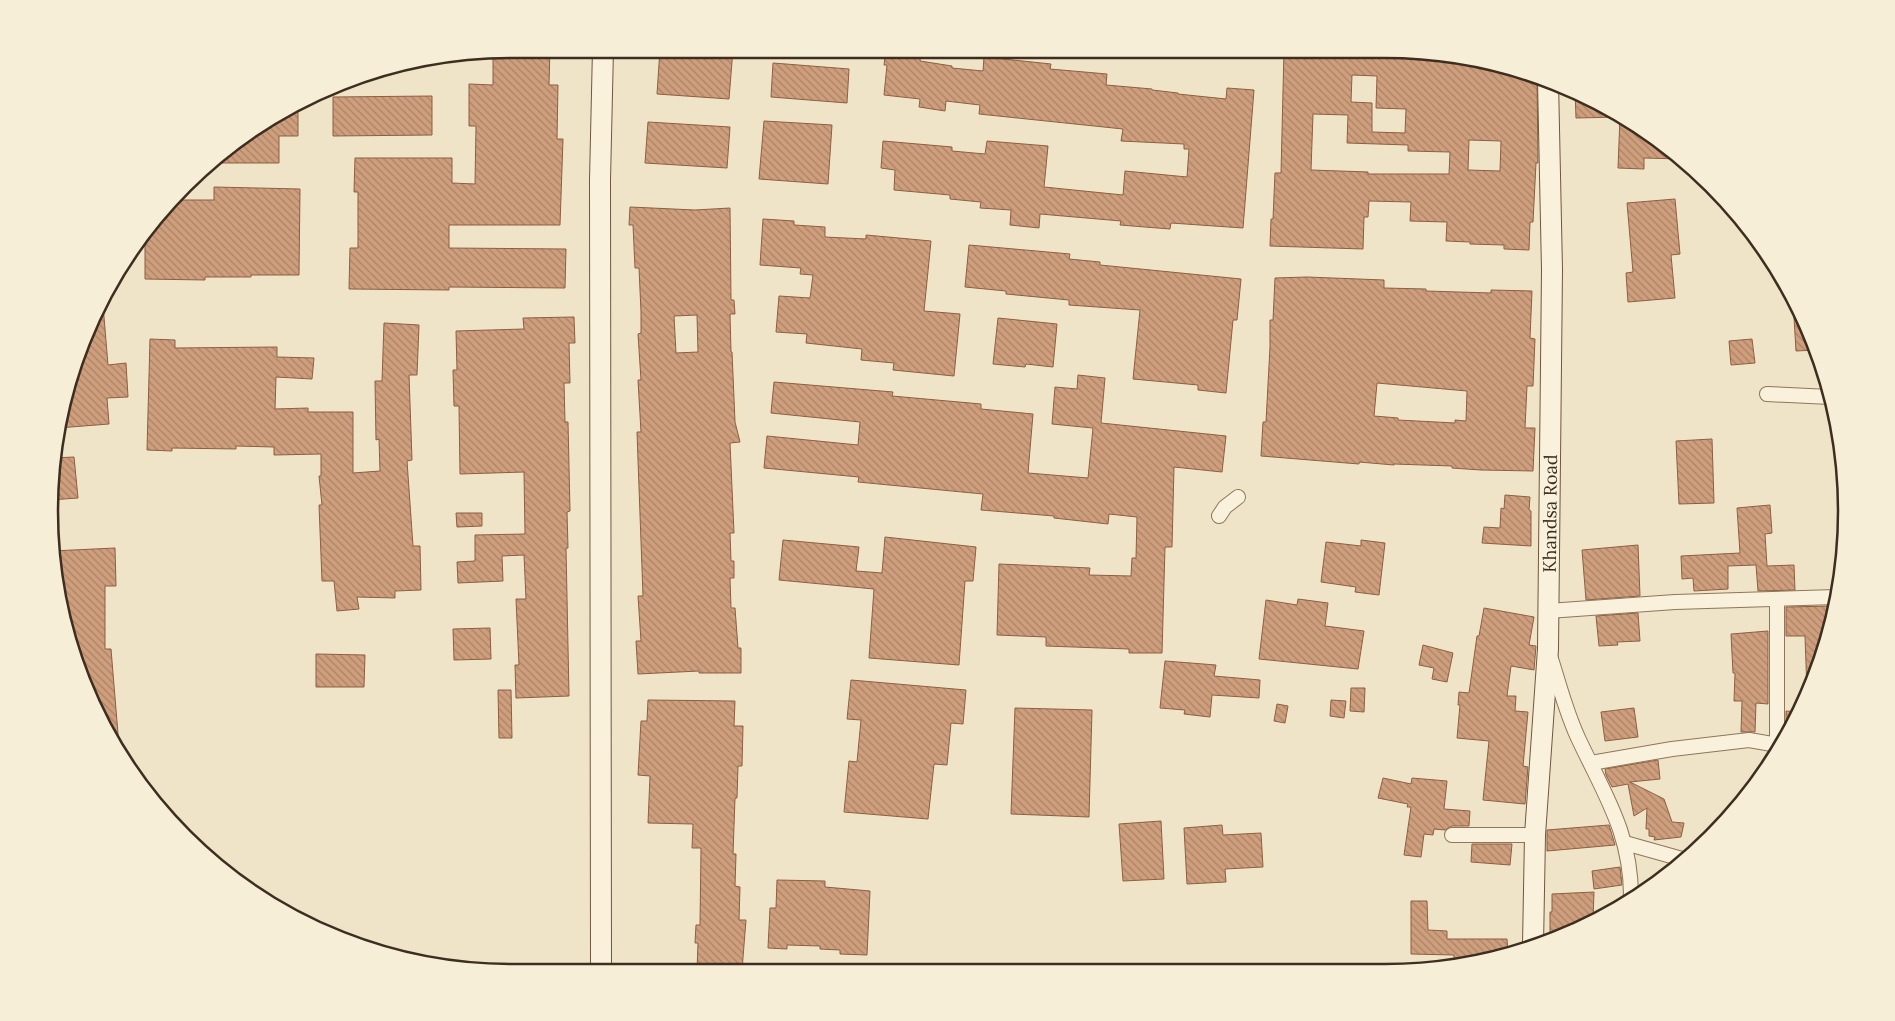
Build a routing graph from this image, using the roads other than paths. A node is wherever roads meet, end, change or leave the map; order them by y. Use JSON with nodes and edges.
{"nodes":[{"id":1,"x":603,"y":58,"type":"edge"},
{"id":2,"x":1548,"y":88,"type":"edge"},
{"id":3,"x":1767,"y":394,"type":"dead end"},
{"id":4,"x":1823,"y":397,"type":"edge"},
{"id":5,"x":1238,"y":497,"type":"dead end"},
{"id":6,"x":1219,"y":516,"type":"dead end"},
{"id":7,"x":1829,"y":598,"type":"edge"},
{"id":8,"x":1778,"y":599,"type":"junction"},
{"id":9,"x":1548,"y":611,"type":"junction"},
{"id":10,"x":1548,"y":649,"type":"junction"},
{"id":11,"x":1777,"y":737,"type":"edge"},
{"id":12,"x":1772,"y":744,"type":"edge"},
{"id":13,"x":1591,"y":763,"type":"junction"},
{"id":14,"x":1452,"y":835,"type":"dead end"},
{"id":15,"x":1535,"y":836,"type":"junction"},
{"id":16,"x":1625,"y":843,"type":"junction"},
{"id":17,"x":1676,"y":857,"type":"edge"},
{"id":18,"x":1631,"y":890,"type":"edge"},
{"id":19,"x":1533,"y":938,"type":"edge"},
{"id":20,"x":601,"y":964,"type":"edge"}],
"edges":[{"from":1,"to":20,"type":"street"},
{"from":2,"to":9,"type":"street","name":"Khandsa Road"},
{"from":3,"to":4,"type":"street"},
{"from":5,"to":6,"type":"street"},
{"from":7,"to":8,"type":"street"},
{"from":8,"to":9,"type":"street"},
{"from":8,"to":11,"type":"street"},
{"from":9,"to":10,"type":"street","name":"Khandsa Road"},
{"from":10,"to":13,"type":"street"},
{"from":10,"to":15,"type":"street","name":"Khandsa Road"},
{"from":12,"to":13,"type":"street"},
{"from":13,"to":16,"type":"street"},
{"from":14,"to":15,"type":"street"},
{"from":15,"to":19,"type":"street","name":"Khandsa Road"},
{"from":16,"to":17,"type":"street"},
{"from":16,"to":18,"type":"street"}]}
